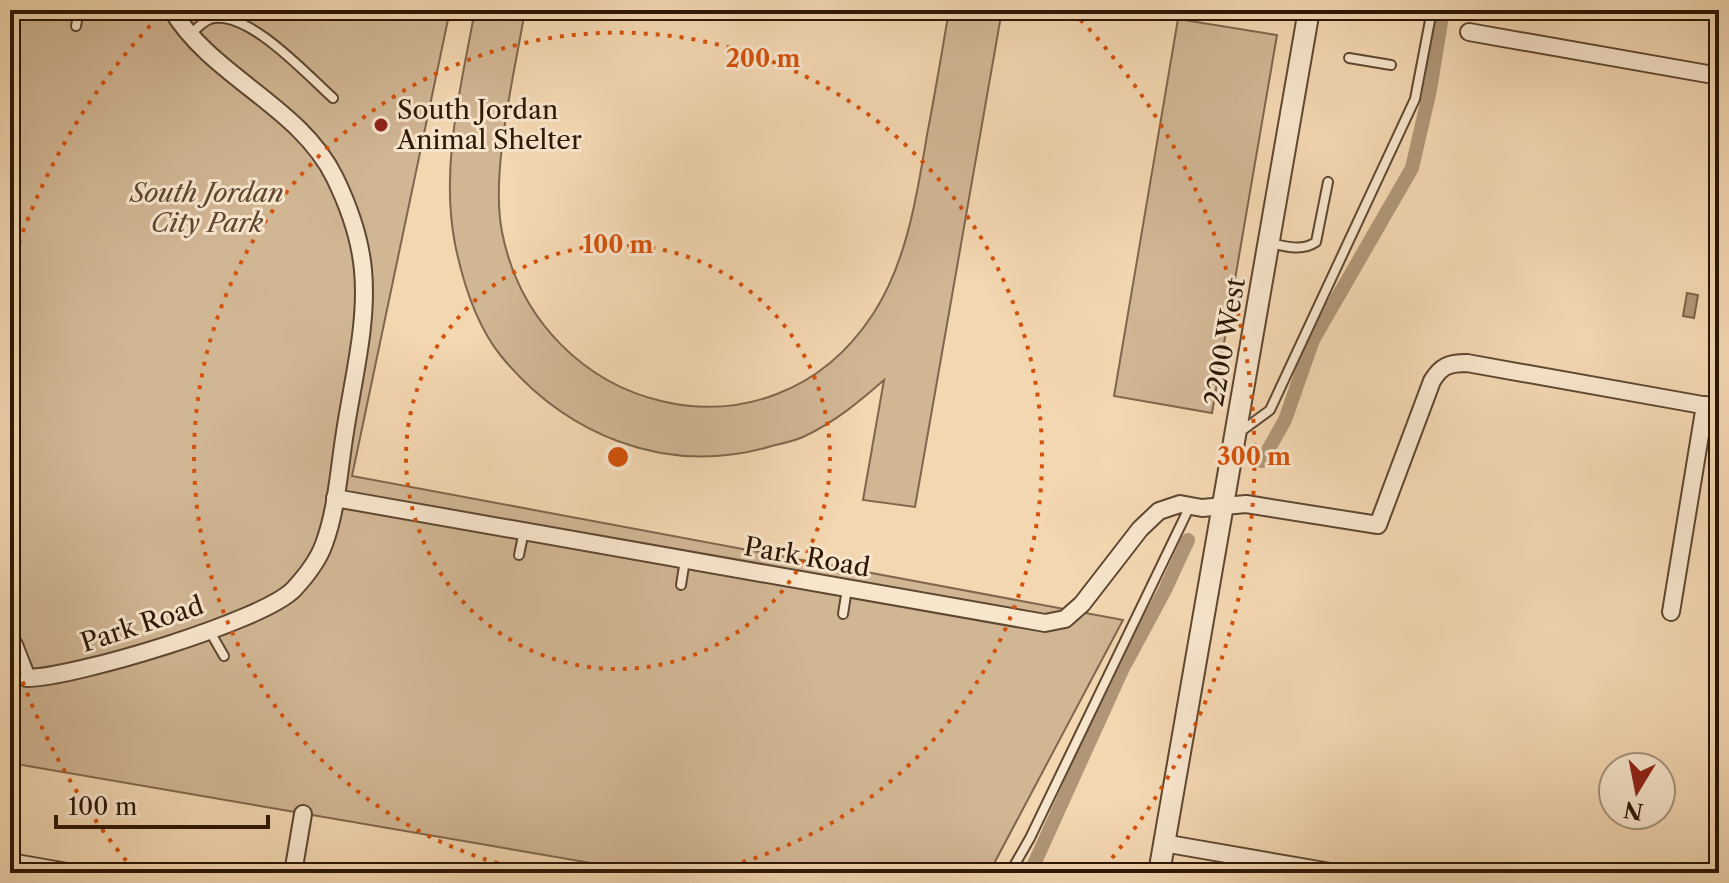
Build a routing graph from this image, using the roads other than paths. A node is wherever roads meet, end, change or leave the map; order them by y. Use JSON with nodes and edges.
{"nodes":[{"id":1,"x":79,"y":10,"type":"edge"},
{"id":2,"x":172,"y":10,"type":"edge"},
{"id":3,"x":1309,"y":10,"type":"edge"},
{"id":4,"x":1432,"y":10,"type":"edge"},
{"id":5,"x":76,"y":26,"type":"dead end"},
{"id":6,"x":1469,"y":32,"type":"dead end"},
{"id":7,"x":190,"y":35,"type":"junction"},
{"id":8,"x":1349,"y":58,"type":"dead end"},
{"id":9,"x":1391,"y":65,"type":"dead end"},
{"id":10,"x":1719,"y":76,"type":"edge"},
{"id":11,"x":333,"y":98,"type":"dead end"},
{"id":12,"x":1328,"y":182,"type":"dead end"},
{"id":13,"x":1268,"y":243,"type":"junction"},
{"id":14,"x":1712,"y":407,"type":"edge"},
{"id":15,"x":1235,"y":437,"type":"junction"},
{"id":16,"x":335,"y":498,"type":"junction"},
{"id":17,"x":1190,"y":506,"type":"junction"},
{"id":18,"x":1222,"y":506,"type":"junction"},
{"id":19,"x":524,"y":530,"type":"junction"},
{"id":20,"x":519,"y":555,"type":"dead end"},
{"id":21,"x":685,"y":560,"type":"junction"},
{"id":22,"x":681,"y":585,"type":"dead end"},
{"id":23,"x":847,"y":589,"type":"junction"},
{"id":24,"x":1671,"y":612,"type":"dead end"},
{"id":25,"x":10,"y":613,"type":"edge"},
{"id":26,"x":843,"y":614,"type":"dead end"},
{"id":27,"x":209,"y":629,"type":"junction"},
{"id":28,"x":12,"y":644,"type":"edge"},
{"id":29,"x":224,"y":656,"type":"dead end"},
{"id":30,"x":303,"y":814,"type":"dead end"},
{"id":31,"x":1163,"y":843,"type":"junction"},
{"id":32,"x":10,"y":862,"type":"edge"},
{"id":33,"x":73,"y":873,"type":"edge"},
{"id":34,"x":293,"y":873,"type":"edge"},
{"id":35,"x":1010,"y":873,"type":"edge"},
{"id":36,"x":1159,"y":873,"type":"edge"},
{"id":37,"x":1336,"y":873,"type":"edge"}],
"edges":[{"from":1,"to":5,"type":"lane"},
{"from":2,"to":7,"type":"street","name":"Park Road"},
{"from":3,"to":13,"type":"street","name":"2200 West"},
{"from":4,"to":15,"type":"lane"},
{"from":6,"to":10,"type":"street"},
{"from":7,"to":11,"type":"lane"},
{"from":7,"to":16,"type":"street","name":"Park Road"},
{"from":8,"to":9,"type":"lane"},
{"from":12,"to":13,"type":"lane"},
{"from":13,"to":15,"type":"street","name":"2200 West"},
{"from":14,"to":18,"type":"street","name":"Park Road"},
{"from":14,"to":24,"type":"street"},
{"from":15,"to":18,"type":"street","name":"2200 West"},
{"from":16,"to":19,"type":"street","name":"Park Road"},
{"from":16,"to":27,"type":"street","name":"Park Road"},
{"from":17,"to":18,"type":"street","name":"Park Road"},
{"from":17,"to":23,"type":"street","name":"Park Road"},
{"from":17,"to":35,"type":"lane"},
{"from":18,"to":31,"type":"street","name":"2200 West"},
{"from":19,"to":20,"type":"lane"},
{"from":19,"to":21,"type":"street","name":"Park Road"},
{"from":21,"to":22,"type":"lane"},
{"from":21,"to":23,"type":"street","name":"Park Road"},
{"from":23,"to":26,"type":"lane"},
{"from":25,"to":28,"type":"lane"},
{"from":27,"to":28,"type":"street","name":"Park Road"},
{"from":27,"to":29,"type":"lane"},
{"from":30,"to":34,"type":"street"},
{"from":31,"to":36,"type":"street","name":"2200 West"},
{"from":31,"to":37,"type":"street"},
{"from":32,"to":33,"type":"street"}]}
